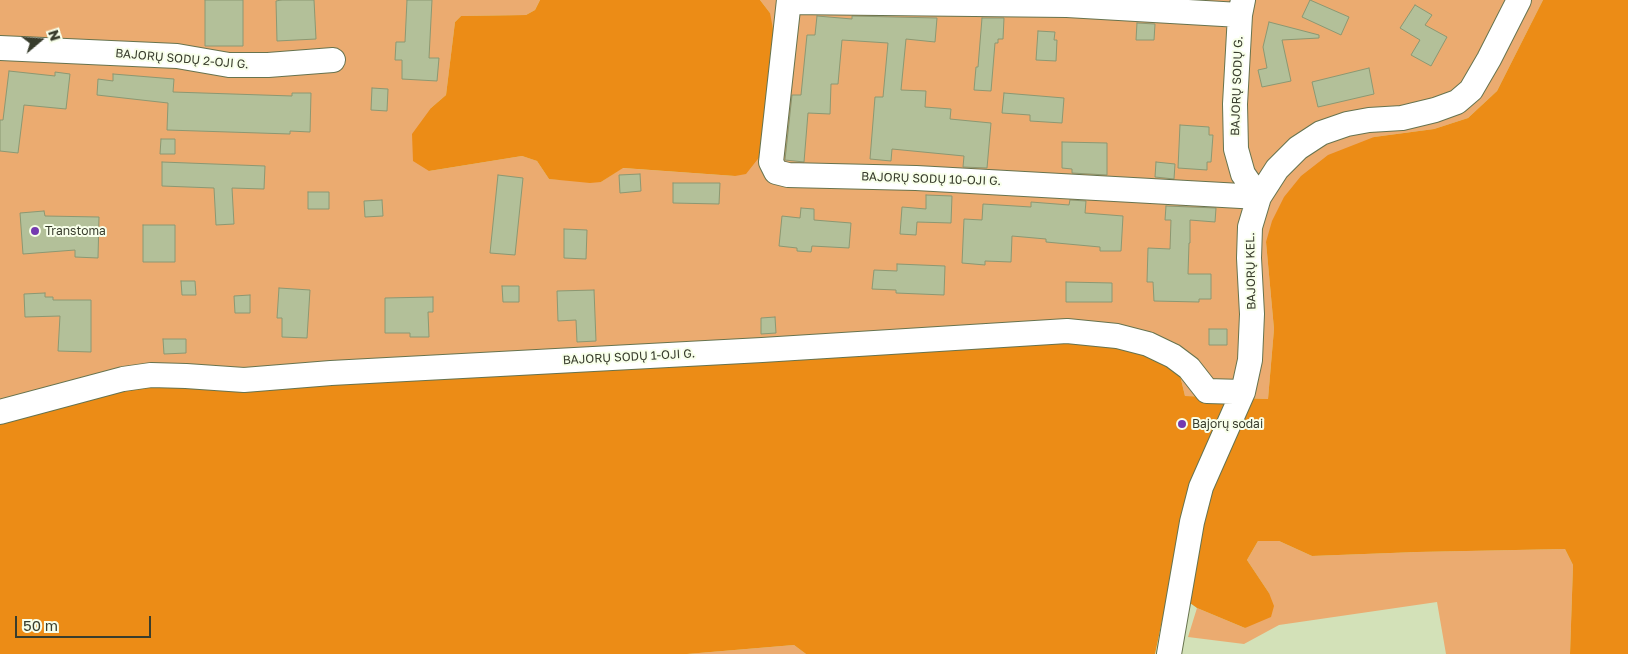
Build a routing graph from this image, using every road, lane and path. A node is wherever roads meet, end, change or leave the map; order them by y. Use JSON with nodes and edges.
{"nodes":[{"id":1,"x":1519,"y":0,"type":"edge"},
{"id":2,"x":789,"y":1,"type":"edge"},
{"id":3,"x":1242,"y":8,"type":"edge"},
{"id":4,"x":0,"y":48,"type":"edge"},
{"id":5,"x":333,"y":60,"type":"dead end"},
{"id":6,"x":1259,"y":197,"type":"junction"},
{"id":7,"x":1243,"y":392,"type":"junction"},
{"id":8,"x":0,"y":412,"type":"edge"},
{"id":9,"x":1169,"y":654,"type":"edge"}],
"edges":[{"from":1,"to":6,"type":"street","name":"BAJORŲ KEL."},
{"from":2,"to":3,"type":"street"},
{"from":2,"to":6,"type":"street","name":"BAJORŲ SODŲ 10-OJI G."},
{"from":3,"to":6,"type":"street","name":"BAJORŲ SODŲ G."},
{"from":4,"to":5,"type":"street","name":"BAJORŲ SODŲ 2-OJI G."},
{"from":6,"to":7,"type":"street","name":"BAJORŲ KEL."},
{"from":7,"to":8,"type":"street","name":"BAJORŲ SODŲ 1-OJI G."},
{"from":7,"to":9,"type":"street","name":"BAJORŲ KEL."}]}
